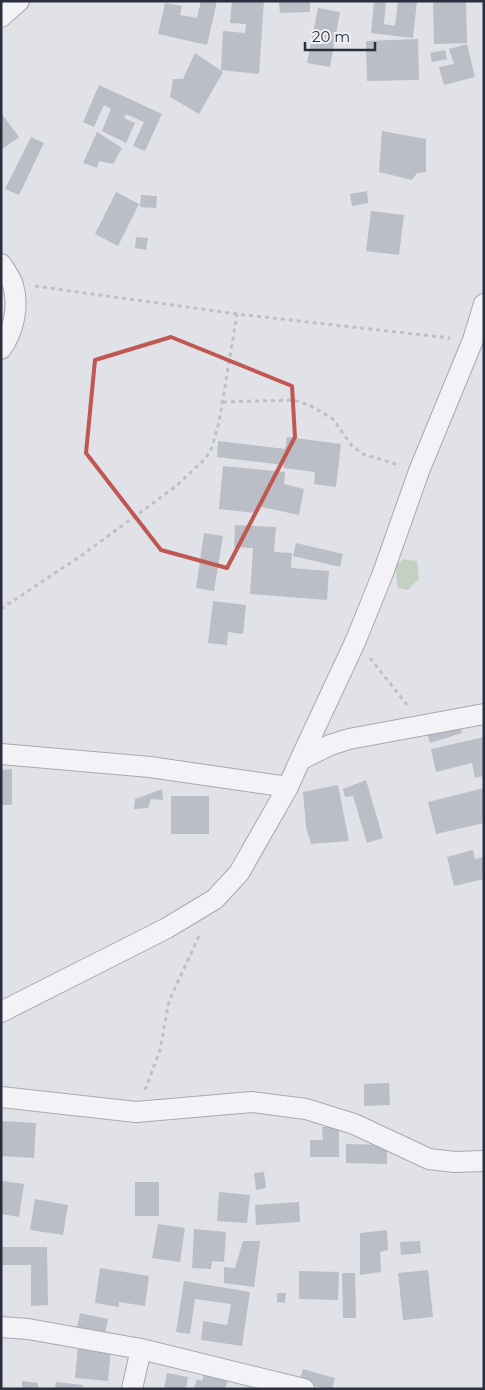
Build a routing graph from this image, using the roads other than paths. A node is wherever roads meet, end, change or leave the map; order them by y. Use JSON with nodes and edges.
{"nodes":[{"id":1,"x":19,"y":1,"type":"edge"},
{"id":2,"x":1,"y":17,"type":"edge"},
{"id":3,"x":1,"y":264,"type":"edge"},
{"id":4,"x":484,"y":304,"type":"edge"},
{"id":5,"x":1,"y":349,"type":"edge"},
{"id":6,"x":484,"y":714,"type":"edge"},
{"id":7,"x":1,"y":754,"type":"edge"},
{"id":8,"x":300,"y":760,"type":"junction"},
{"id":9,"x":288,"y":787,"type":"junction"},
{"id":10,"x":1,"y":1012,"type":"edge"},
{"id":11,"x":1,"y":1097,"type":"edge"},
{"id":12,"x":484,"y":1160,"type":"edge"},
{"id":13,"x":1,"y":1327,"type":"edge"},
{"id":14,"x":141,"y":1349,"type":"junction"},
{"id":15,"x":132,"y":1389,"type":"edge"},
{"id":16,"x":304,"y":1389,"type":"edge"}],
"edges":[{"from":1,"to":2,"type":"street"},
{"from":3,"to":5,"type":"street"},
{"from":4,"to":8,"type":"street"},
{"from":6,"to":8,"type":"street"},
{"from":7,"to":9,"type":"street"},
{"from":8,"to":9,"type":"street"},
{"from":9,"to":10,"type":"street"},
{"from":11,"to":12,"type":"street"},
{"from":13,"to":14,"type":"street"},
{"from":14,"to":15,"type":"street"},
{"from":14,"to":16,"type":"street"}]}
